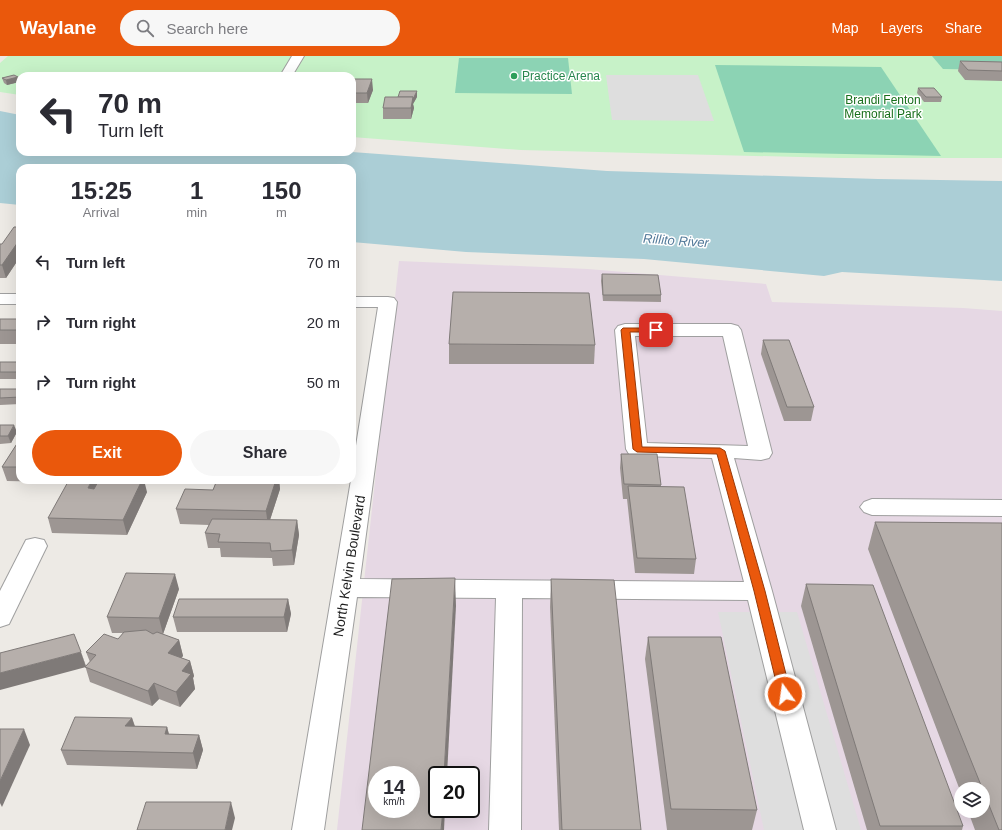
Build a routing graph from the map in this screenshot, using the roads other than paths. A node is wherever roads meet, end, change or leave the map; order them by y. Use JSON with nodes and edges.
{"nodes":[{"id":1,"x":298,"y":56,"type":"edge"},
{"id":2,"x":288,"y":72,"type":"edge"},
{"id":3,"x":0,"y":299,"type":"edge"},
{"id":4,"x":16,"y":299,"type":"edge"},
{"id":5,"x":356,"y":302,"type":"edge"},
{"id":6,"x":720,"y":451,"type":"junction"},
{"id":7,"x":872,"y":507,"type":"dead end"},
{"id":8,"x":1002,"y":508,"type":"edge"},
{"id":9,"x":35,"y":546,"type":"dead end"},
{"id":10,"x":346,"y":588,"type":"junction"},
{"id":11,"x":509,"y":590,"type":"junction"},
{"id":12,"x":759,"y":591,"type":"junction"},
{"id":13,"x":0,"y":617,"type":"edge"},
{"id":14,"x":308,"y":830,"type":"edge"},
{"id":15,"x":505,"y":830,"type":"edge"},
{"id":16,"x":820,"y":830,"type":"edge"}],
"edges":[{"from":1,"to":2,"type":"street"},
{"from":3,"to":4,"type":"street"},
{"from":5,"to":10,"type":"street","name":"North Kelvin Boulevard"},
{"from":6,"to":6,"type":"street"},
{"from":6,"to":12,"type":"street"},
{"from":7,"to":8,"type":"street"},
{"from":9,"to":13,"type":"street"},
{"from":10,"to":11,"type":"street"},
{"from":10,"to":14,"type":"street","name":"North Kelvin Boulevard"},
{"from":11,"to":12,"type":"street"},
{"from":11,"to":15,"type":"street"},
{"from":12,"to":16,"type":"street"}]}
